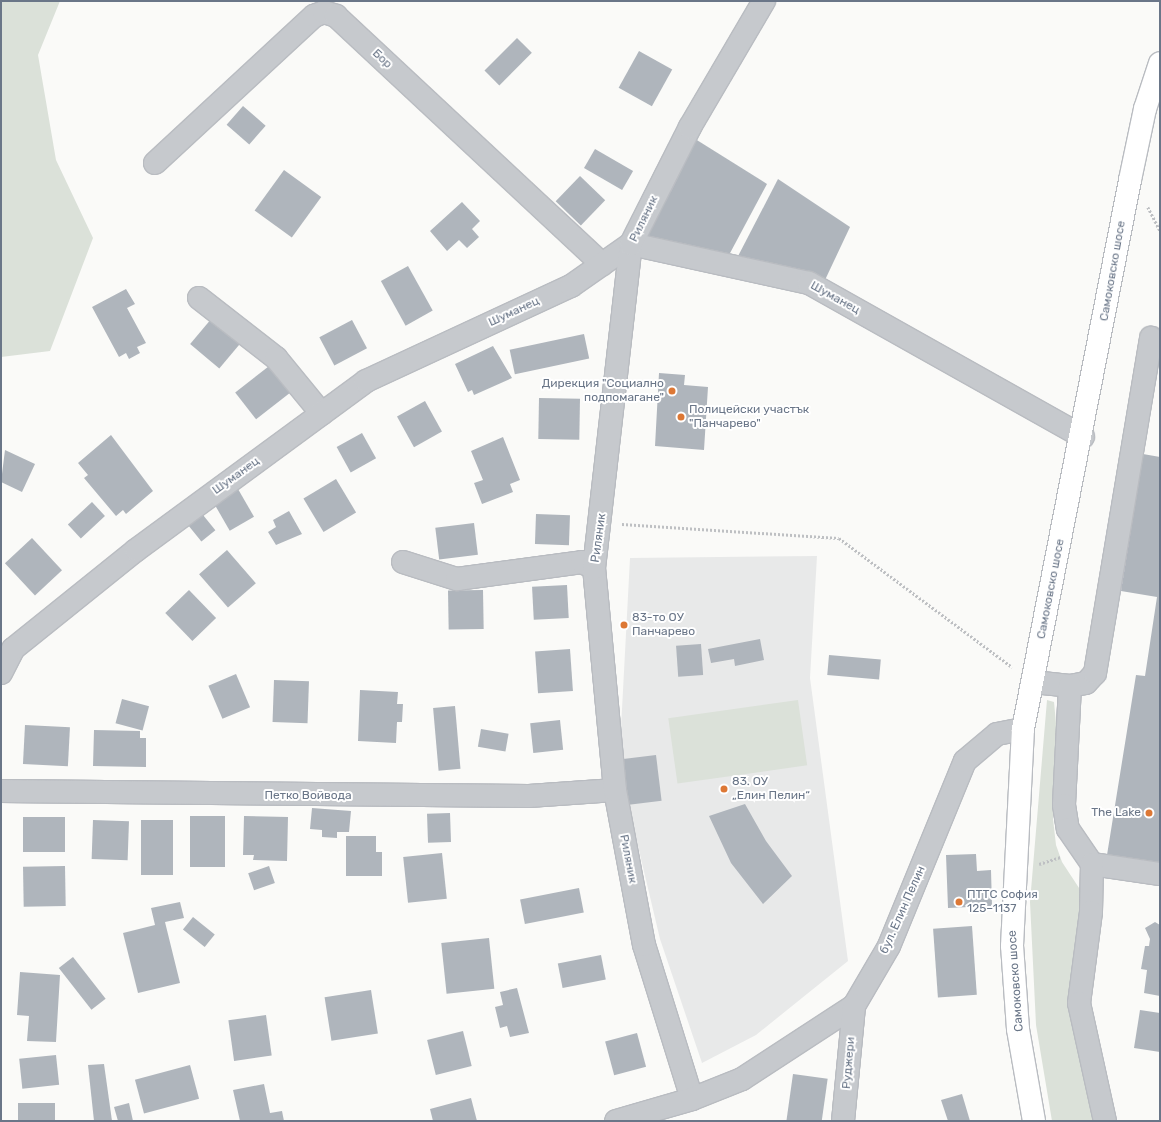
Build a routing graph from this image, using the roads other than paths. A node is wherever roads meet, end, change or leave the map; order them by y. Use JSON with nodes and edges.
{"nodes":[{"id":1,"x":764,"y":1,"type":"edge"},
{"id":2,"x":1160,"y":63,"type":"edge"},
{"id":3,"x":155,"y":163,"type":"dead end"},
{"id":4,"x":631,"y":244,"type":"junction"},
{"id":5,"x":602,"y":264,"type":"junction"},
{"id":6,"x":199,"y":298,"type":"dead end"},
{"id":7,"x":1151,"y":338,"type":"dead end"},
{"id":8,"x":322,"y":414,"type":"junction"},
{"id":9,"x":1083,"y":437,"type":"junction"},
{"id":10,"x":403,"y":562,"type":"dead end"},
{"id":11,"x":594,"y":568,"type":"junction"},
{"id":12,"x":1,"y":672,"type":"edge"},
{"id":13,"x":1033,"y":682,"type":"junction"},
{"id":14,"x":1070,"y":686,"type":"junction"},
{"id":15,"x":1023,"y":730,"type":"junction"},
{"id":16,"x":615,"y":790,"type":"junction"},
{"id":17,"x":1,"y":791,"type":"edge"},
{"id":18,"x":1086,"y":858,"type":"junction"},
{"id":19,"x":1160,"y":874,"type":"edge"},
{"id":20,"x":854,"y":1006,"type":"junction"},
{"id":21,"x":692,"y":1099,"type":"junction"},
{"id":22,"x":616,"y":1121,"type":"edge"},
{"id":23,"x":843,"y":1121,"type":"edge"},
{"id":24,"x":1034,"y":1121,"type":"edge"},
{"id":25,"x":1105,"y":1121,"type":"edge"}],
"edges":[{"from":1,"to":4,"type":"street","name":"Риляник"},
{"from":2,"to":9,"type":"main road","name":"Самоковско шосе"},
{"from":3,"to":5,"type":"street","name":"Бор"},
{"from":4,"to":5,"type":"street","name":"Шуманец"},
{"from":4,"to":9,"type":"street","name":"Шуманец"},
{"from":4,"to":11,"type":"street","name":"Риляник"},
{"from":5,"to":8,"type":"street","name":"Шуманец"},
{"from":6,"to":8,"type":"street"},
{"from":7,"to":14,"type":"street"},
{"from":8,"to":12,"type":"street","name":"Шуманец"},
{"from":9,"to":13,"type":"main road","name":"Самоковско шосе"},
{"from":10,"to":11,"type":"street"},
{"from":11,"to":16,"type":"street","name":"Риляник"},
{"from":13,"to":14,"type":"street"},
{"from":13,"to":15,"type":"main road","name":"Самоковско шосе"},
{"from":14,"to":18,"type":"street"},
{"from":15,"to":20,"type":"street","name":"бул. Елин Пелин"},
{"from":15,"to":24,"type":"main road","name":"Самоковско шосе"},
{"from":16,"to":17,"type":"street","name":"Петко Войвода"},
{"from":16,"to":21,"type":"street","name":"Риляник"},
{"from":18,"to":19,"type":"street"},
{"from":18,"to":25,"type":"street"},
{"from":20,"to":21,"type":"street","name":"бул. Елин Пелин"},
{"from":20,"to":23,"type":"street","name":"Руджери"},
{"from":21,"to":22,"type":"street","name":"бул. Елин Пелин"}]}
